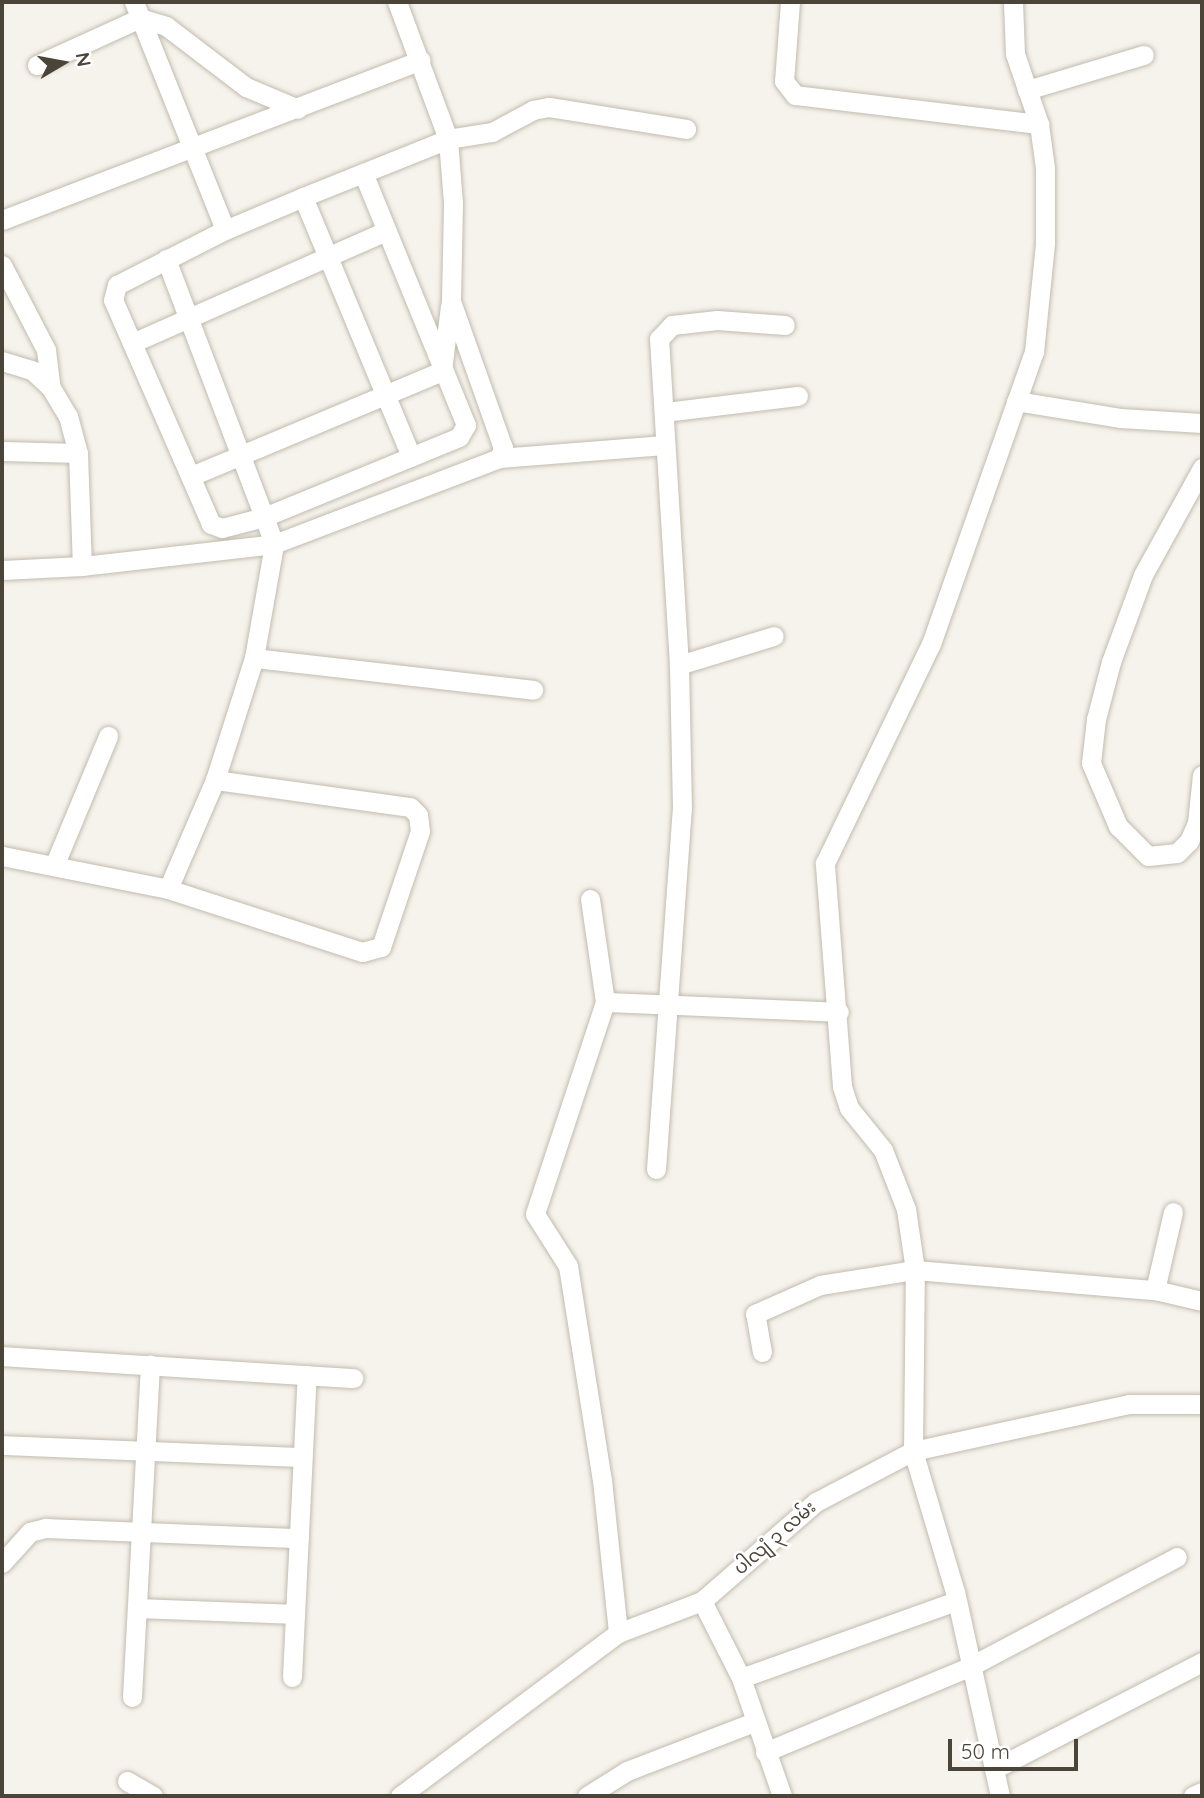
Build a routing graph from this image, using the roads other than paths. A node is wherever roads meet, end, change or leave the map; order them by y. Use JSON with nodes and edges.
{"nodes":[{"id":1,"x":397,"y":2,"type":"edge"},
{"id":2,"x":790,"y":2,"type":"edge"},
{"id":3,"x":1013,"y":2,"type":"edge"},
{"id":4,"x":137,"y":10,"type":"edge"},
{"id":5,"x":1144,"y":55,"type":"dead end"},
{"id":6,"x":420,"y":60,"type":"junction"},
{"id":7,"x":37,"y":65,"type":"dead end"},
{"id":8,"x":1027,"y":90,"type":"junction"},
{"id":9,"x":298,"y":109,"type":"junction"},
{"id":10,"x":1039,"y":124,"type":"junction"},
{"id":11,"x":686,"y":129,"type":"dead end"},
{"id":12,"x":448,"y":138,"type":"junction"},
{"id":13,"x":192,"y":148,"type":"junction"},
{"id":14,"x":363,"y":173,"type":"junction"},
{"id":15,"x":303,"y":197,"type":"junction"},
{"id":16,"x":2,"y":220,"type":"edge"},
{"id":17,"x":225,"y":230,"type":"junction"},
{"id":18,"x":386,"y":232,"type":"junction"},
{"id":19,"x":328,"y":258,"type":"junction"},
{"id":20,"x":166,"y":259,"type":"junction"},
{"id":21,"x":2,"y":265,"type":"edge"},
{"id":22,"x":451,"y":301,"type":"junction"},
{"id":23,"x":188,"y":316,"type":"junction"},
{"id":24,"x":785,"y":325,"type":"dead end"},
{"id":25,"x":132,"y":343,"type":"junction"},
{"id":26,"x":2,"y":361,"type":"edge"},
{"id":27,"x":442,"y":370,"type":"junction"},
{"id":28,"x":51,"y":388,"type":"junction"},
{"id":29,"x":385,"y":394,"type":"junction"},
{"id":30,"x":798,"y":396,"type":"dead end"},
{"id":31,"x":1016,"y":401,"type":"junction"},
{"id":32,"x":665,"y":412,"type":"junction"},
{"id":33,"x":1202,"y":423,"type":"edge"},
{"id":34,"x":664,"y":445,"type":"junction"},
{"id":35,"x":2,"y":451,"type":"edge"},
{"id":36,"x":78,"y":453,"type":"junction"},
{"id":37,"x":240,"y":454,"type":"junction"},
{"id":38,"x":411,"y":456,"type":"junction"},
{"id":39,"x":499,"y":458,"type":"junction"},
{"id":40,"x":1202,"y":468,"type":"edge"},
{"id":41,"x":191,"y":475,"type":"junction"},
{"id":42,"x":264,"y":517,"type":"junction"},
{"id":43,"x":274,"y":544,"type":"junction"},
{"id":44,"x":82,"y":566,"type":"junction"},
{"id":45,"x":2,"y":570,"type":"edge"},
{"id":46,"x":774,"y":636,"type":"dead end"},
{"id":47,"x":254,"y":658,"type":"junction"},
{"id":48,"x":679,"y":665,"type":"junction"},
{"id":49,"x":533,"y":690,"type":"dead end"},
{"id":50,"x":108,"y":736,"type":"dead end"},
{"id":51,"x":1202,"y":775,"type":"edge"},
{"id":52,"x":215,"y":780,"type":"junction"},
{"id":53,"x":2,"y":856,"type":"edge"},
{"id":54,"x":54,"y":866,"type":"junction"},
{"id":55,"x":169,"y":889,"type":"junction"},
{"id":56,"x":590,"y":899,"type":"dead end"},
{"id":57,"x":605,"y":1002,"type":"junction"},
{"id":58,"x":670,"y":1002,"type":"junction"},
{"id":59,"x":839,"y":1012,"type":"junction"},
{"id":60,"x":656,"y":1169,"type":"dead end"},
{"id":61,"x":1173,"y":1212,"type":"dead end"},
{"id":62,"x":915,"y":1270,"type":"junction"},
{"id":63,"x":1155,"y":1290,"type":"junction"},
{"id":64,"x":1202,"y":1301,"type":"edge"},
{"id":65,"x":762,"y":1352,"type":"dead end"},
{"id":66,"x":2,"y":1356,"type":"edge"},
{"id":67,"x":150,"y":1364,"type":"junction"},
{"id":68,"x":307,"y":1375,"type":"junction"},
{"id":69,"x":353,"y":1378,"type":"dead end"},
{"id":70,"x":1202,"y":1404,"type":"edge"},
{"id":71,"x":2,"y":1445,"type":"edge"},
{"id":72,"x":147,"y":1450,"type":"junction"},
{"id":73,"x":913,"y":1451,"type":"junction"},
{"id":74,"x":302,"y":1457,"type":"junction"},
{"id":75,"x":140,"y":1532,"type":"junction"},
{"id":76,"x":299,"y":1538,"type":"junction"},
{"id":77,"x":1177,"y":1557,"type":"dead end"},
{"id":78,"x":2,"y":1563,"type":"edge"},
{"id":79,"x":702,"y":1601,"type":"junction"},
{"id":80,"x":956,"y":1601,"type":"junction"},
{"id":81,"x":139,"y":1608,"type":"junction"},
{"id":82,"x":295,"y":1614,"type":"junction"},
{"id":83,"x":618,"y":1633,"type":"junction"},
{"id":84,"x":1202,"y":1662,"type":"edge"},
{"id":85,"x":969,"y":1667,"type":"junction"},
{"id":86,"x":292,"y":1677,"type":"dead end"},
{"id":87,"x":741,"y":1678,"type":"junction"},
{"id":88,"x":132,"y":1697,"type":"dead end"},
{"id":89,"x":754,"y":1722,"type":"junction"},
{"id":90,"x":765,"y":1752,"type":"junction"},
{"id":91,"x":994,"y":1769,"type":"junction"},
{"id":92,"x":127,"y":1781,"type":"dead end"},
{"id":93,"x":1202,"y":1792,"type":"edge"},
{"id":94,"x":153,"y":1796,"type":"edge"},
{"id":95,"x":400,"y":1796,"type":"edge"},
{"id":96,"x":587,"y":1796,"type":"edge"},
{"id":97,"x":782,"y":1796,"type":"edge"},
{"id":98,"x":1000,"y":1796,"type":"edge"},
{"id":99,"x":1193,"y":1796,"type":"edge"}],
"edges":[{"from":1,"to":6,"type":"street"},
{"from":2,"to":10,"type":"street"},
{"from":3,"to":8,"type":"street"},
{"from":4,"to":7,"type":"street"},
{"from":4,"to":9,"type":"street"},
{"from":4,"to":13,"type":"street"},
{"from":5,"to":8,"type":"street"},
{"from":6,"to":9,"type":"street"},
{"from":6,"to":12,"type":"street"},
{"from":8,"to":10,"type":"street"},
{"from":9,"to":13,"type":"street"},
{"from":10,"to":31,"type":"street"},
{"from":11,"to":12,"type":"street"},
{"from":12,"to":14,"type":"street"},
{"from":12,"to":22,"type":"street"},
{"from":13,"to":16,"type":"street"},
{"from":13,"to":17,"type":"street"},
{"from":14,"to":15,"type":"street"},
{"from":14,"to":18,"type":"street"},
{"from":15,"to":17,"type":"street"},
{"from":15,"to":19,"type":"street"},
{"from":17,"to":20,"type":"street"},
{"from":18,"to":19,"type":"street"},
{"from":18,"to":27,"type":"street"},
{"from":19,"to":23,"type":"street"},
{"from":19,"to":29,"type":"street"},
{"from":20,"to":23,"type":"street"},
{"from":20,"to":25,"type":"street"},
{"from":21,"to":28,"type":"street"},
{"from":22,"to":27,"type":"street"},
{"from":22,"to":39,"type":"street"},
{"from":23,"to":25,"type":"street"},
{"from":23,"to":37,"type":"street"},
{"from":24,"to":32,"type":"street"},
{"from":25,"to":41,"type":"street"},
{"from":26,"to":28,"type":"street"},
{"from":27,"to":29,"type":"street"},
{"from":27,"to":38,"type":"street"},
{"from":28,"to":36,"type":"street"},
{"from":29,"to":37,"type":"street"},
{"from":29,"to":38,"type":"street"},
{"from":30,"to":32,"type":"street"},
{"from":31,"to":33,"type":"street"},
{"from":31,"to":59,"type":"street"},
{"from":32,"to":34,"type":"street"},
{"from":34,"to":39,"type":"street"},
{"from":34,"to":48,"type":"street"},
{"from":35,"to":36,"type":"street"},
{"from":36,"to":44,"type":"street"},
{"from":37,"to":41,"type":"street"},
{"from":37,"to":42,"type":"street"},
{"from":38,"to":42,"type":"street"},
{"from":39,"to":43,"type":"street"},
{"from":40,"to":51,"type":"street"},
{"from":41,"to":42,"type":"street"},
{"from":42,"to":43,"type":"street"},
{"from":43,"to":44,"type":"street"},
{"from":43,"to":47,"type":"street"},
{"from":44,"to":45,"type":"street"},
{"from":46,"to":48,"type":"street"},
{"from":47,"to":49,"type":"street"},
{"from":47,"to":52,"type":"street"},
{"from":48,"to":58,"type":"street"},
{"from":50,"to":54,"type":"street"},
{"from":52,"to":55,"type":"street"},
{"from":52,"to":55,"type":"street"},
{"from":53,"to":54,"type":"street"},
{"from":54,"to":55,"type":"street"},
{"from":56,"to":57,"type":"street"},
{"from":57,"to":58,"type":"street"},
{"from":57,"to":83,"type":"street"},
{"from":58,"to":59,"type":"street"},
{"from":58,"to":60,"type":"street"},
{"from":59,"to":62,"type":"street"},
{"from":61,"to":63,"type":"street"},
{"from":62,"to":63,"type":"street"},
{"from":62,"to":65,"type":"street"},
{"from":62,"to":73,"type":"street"},
{"from":63,"to":64,"type":"street"},
{"from":66,"to":67,"type":"street"},
{"from":67,"to":68,"type":"street"},
{"from":67,"to":72,"type":"street"},
{"from":68,"to":69,"type":"street"},
{"from":68,"to":74,"type":"street"},
{"from":70,"to":73,"type":"street","name":"ပါလျံ ၃ လမ်း"},
{"from":71,"to":72,"type":"street"},
{"from":72,"to":74,"type":"street"},
{"from":72,"to":75,"type":"street"},
{"from":73,"to":79,"type":"street","name":"ပါလျံ ၃ လမ်း"},
{"from":73,"to":80,"type":"street"},
{"from":74,"to":76,"type":"street"},
{"from":75,"to":76,"type":"street"},
{"from":75,"to":78,"type":"street"},
{"from":75,"to":81,"type":"street"},
{"from":76,"to":82,"type":"street"},
{"from":77,"to":85,"type":"street"},
{"from":79,"to":83,"type":"street","name":"ပါလျံ ၃ လမ်း"},
{"from":79,"to":87,"type":"street"},
{"from":80,"to":85,"type":"street"},
{"from":80,"to":87,"type":"street"},
{"from":81,"to":82,"type":"street"},
{"from":81,"to":88,"type":"street"},
{"from":82,"to":86,"type":"street"},
{"from":83,"to":95,"type":"street","name":"ပါလျံ ၃ လမ်း"},
{"from":84,"to":91,"type":"street"},
{"from":85,"to":90,"type":"street"},
{"from":85,"to":91,"type":"street"},
{"from":87,"to":89,"type":"street"},
{"from":89,"to":90,"type":"street"},
{"from":89,"to":96,"type":"street"},
{"from":90,"to":97,"type":"street"},
{"from":91,"to":98,"type":"street"},
{"from":92,"to":94,"type":"street"},
{"from":93,"to":99,"type":"street"}]}
